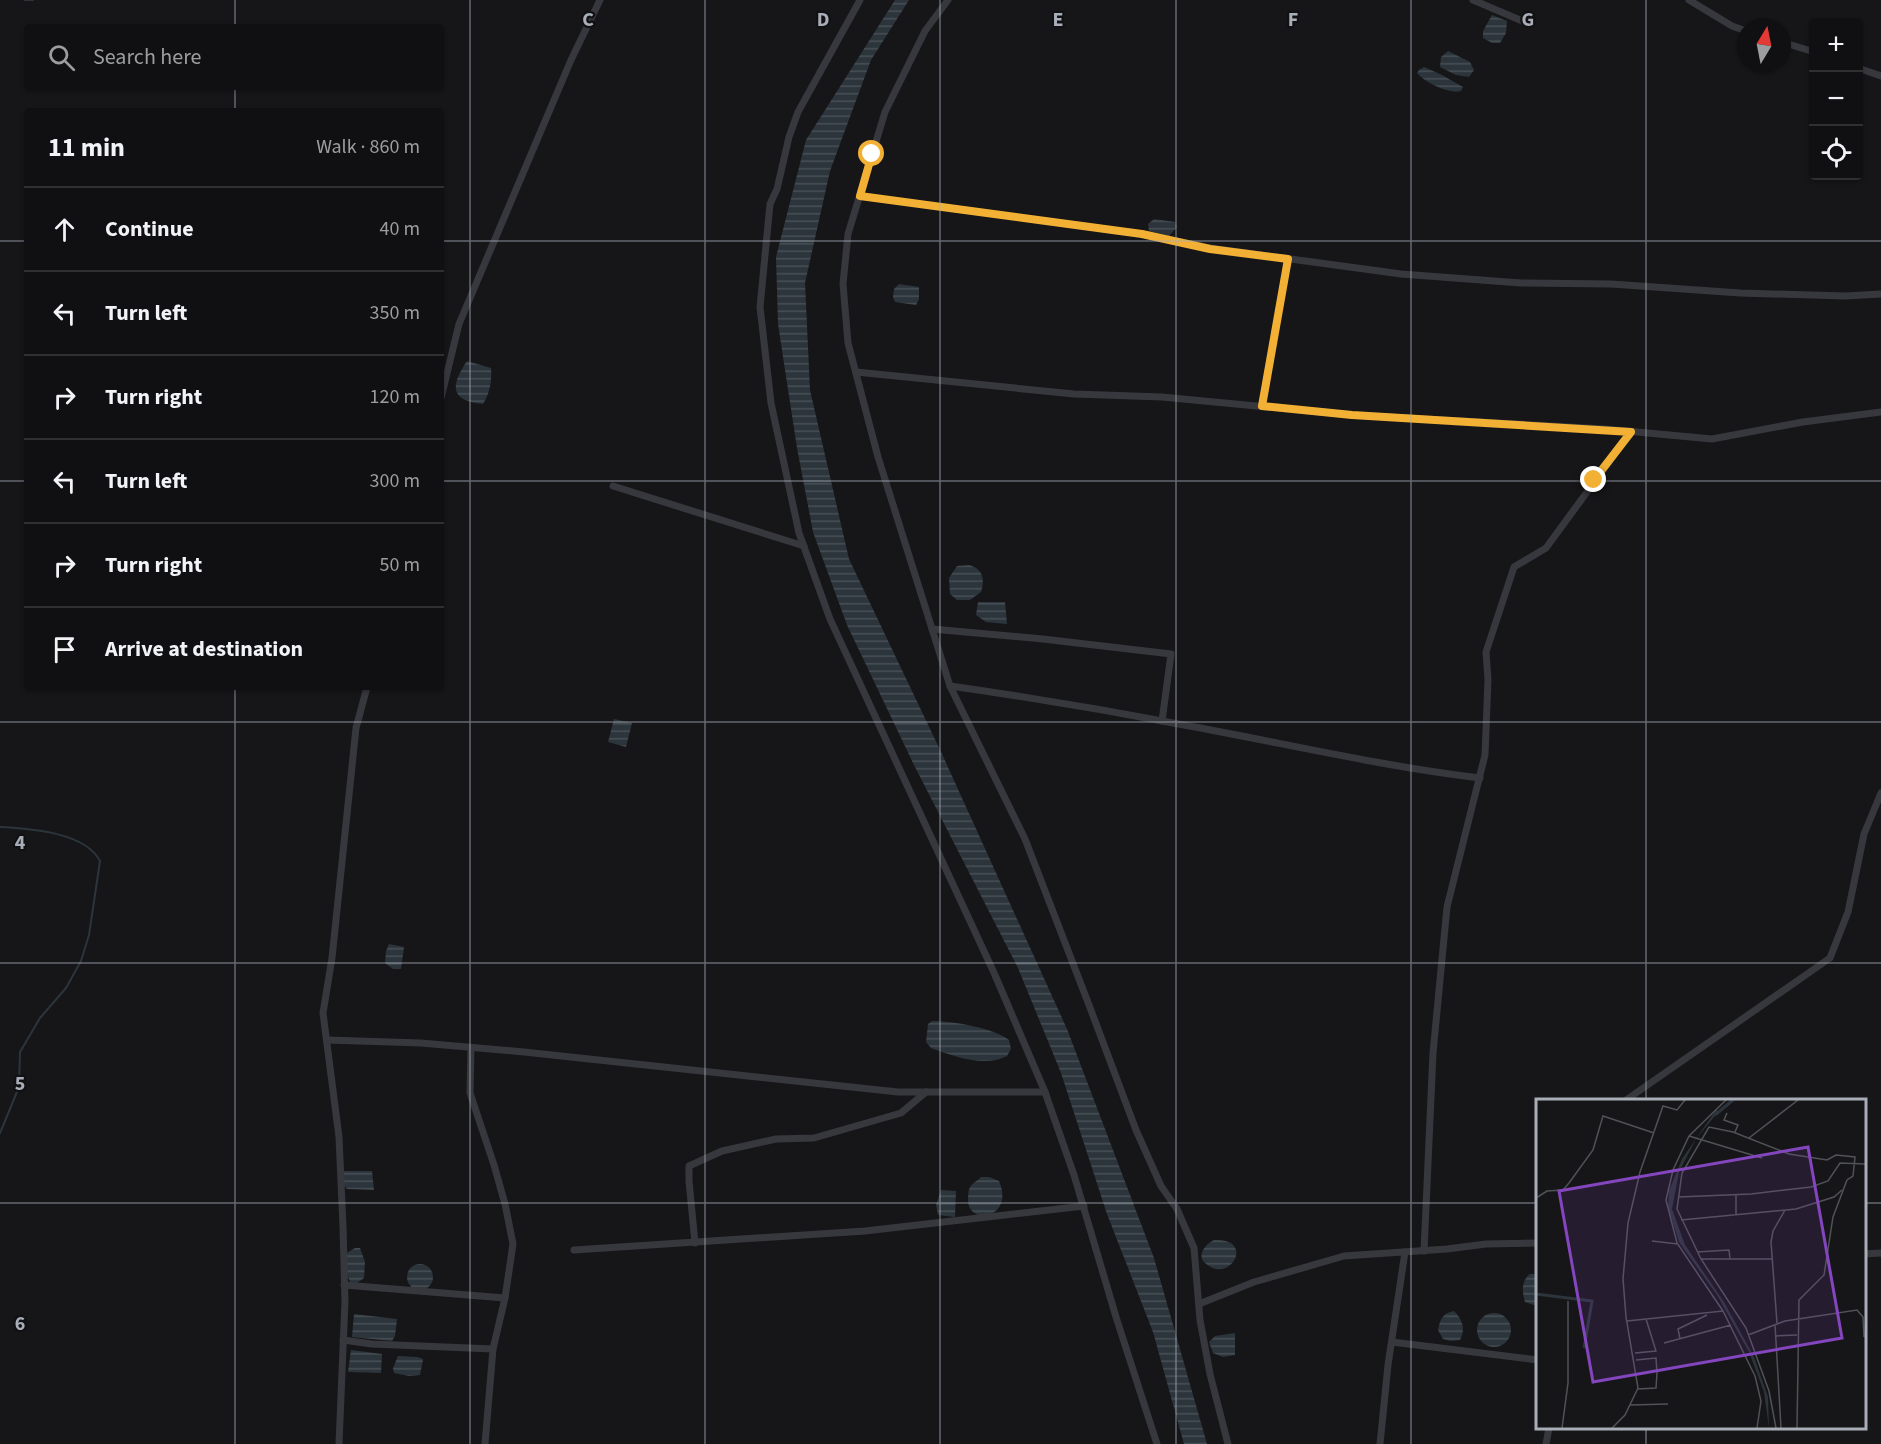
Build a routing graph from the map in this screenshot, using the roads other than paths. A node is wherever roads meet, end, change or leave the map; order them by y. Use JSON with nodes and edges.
{"nodes":[{"id":1,"x":600,"y":0,"type":"edge"},
{"id":2,"x":860,"y":0,"type":"edge"},
{"id":3,"x":948,"y":0,"type":"edge"},
{"id":4,"x":1473,"y":0,"type":"edge"},
{"id":5,"x":1689,"y":0,"type":"edge"},
{"id":6,"x":1527,"y":23,"type":"dead end"},
{"id":7,"x":1737,"y":28,"type":"edge"},
{"id":8,"x":1791,"y":45,"type":"edge"},
{"id":9,"x":1809,"y":50,"type":"edge"},
{"id":10,"x":1863,"y":70,"type":"edge"},
{"id":11,"x":1881,"y":76,"type":"edge"},
{"id":12,"x":860,"y":196,"type":"junction"},
{"id":13,"x":1288,"y":259,"type":"junction"},
{"id":14,"x":1881,"y":294,"type":"edge"},
{"id":15,"x":856,"y":372,"type":"junction"},
{"id":16,"x":444,"y":386,"type":"edge"},
{"id":17,"x":1262,"y":406,"type":"junction"},
{"id":18,"x":1881,"y":412,"type":"edge"},
{"id":19,"x":1631,"y":432,"type":"junction"},
{"id":20,"x":613,"y":486,"type":"dead end"},
{"id":21,"x":804,"y":546,"type":"junction"},
{"id":22,"x":932,"y":629,"type":"junction"},
{"id":23,"x":950,"y":686,"type":"junction"},
{"id":24,"x":366,"y":690,"type":"edge"},
{"id":25,"x":1162,"y":721,"type":"junction"},
{"id":26,"x":1480,"y":778,"type":"junction"},
{"id":27,"x":1881,"y":793,"type":"edge"},
{"id":28,"x":327,"y":1040,"type":"junction"},
{"id":29,"x":471,"y":1048,"type":"junction"},
{"id":30,"x":926,"y":1092,"type":"junction"},
{"id":31,"x":1045,"y":1092,"type":"junction"},
{"id":32,"x":1629,"y":1099,"type":"edge"},
{"id":33,"x":1084,"y":1206,"type":"junction"},
{"id":34,"x":695,"y":1243,"type":"junction"},
{"id":35,"x":1536,"y":1243,"type":"edge"},
{"id":36,"x":574,"y":1250,"type":"dead end"},
{"id":37,"x":1424,"y":1251,"type":"junction"},
{"id":38,"x":1406,"y":1252,"type":"junction"},
{"id":39,"x":1881,"y":1253,"type":"edge"},
{"id":40,"x":1866,"y":1254,"type":"edge"},
{"id":41,"x":344,"y":1285,"type":"junction"},
{"id":42,"x":505,"y":1298,"type":"junction"},
{"id":43,"x":1199,"y":1304,"type":"junction"},
{"id":44,"x":343,"y":1340,"type":"junction"},
{"id":45,"x":1392,"y":1342,"type":"junction"},
{"id":46,"x":493,"y":1349,"type":"junction"},
{"id":47,"x":1536,"y":1360,"type":"edge"},
{"id":48,"x":1549,"y":1429,"type":"edge"},
{"id":49,"x":339,"y":1444,"type":"edge"},
{"id":50,"x":485,"y":1444,"type":"edge"},
{"id":51,"x":1157,"y":1444,"type":"edge"},
{"id":52,"x":1228,"y":1444,"type":"edge"},
{"id":53,"x":1380,"y":1444,"type":"edge"},
{"id":54,"x":1546,"y":1444,"type":"edge"}],
"edges":[{"from":1,"to":16,"type":"street"},
{"from":2,"to":21,"type":"street"},
{"from":3,"to":12,"type":"street"},
{"from":4,"to":6,"type":"street"},
{"from":5,"to":7,"type":"street"},
{"from":8,"to":9,"type":"street"},
{"from":10,"to":11,"type":"street"},
{"from":12,"to":13,"type":"street"},
{"from":12,"to":15,"type":"street"},
{"from":13,"to":14,"type":"street"},
{"from":13,"to":17,"type":"street"},
{"from":15,"to":17,"type":"street"},
{"from":15,"to":22,"type":"street"},
{"from":17,"to":19,"type":"street"},
{"from":18,"to":19,"type":"street"},
{"from":19,"to":26,"type":"street"},
{"from":20,"to":21,"type":"street"},
{"from":21,"to":31,"type":"street"},
{"from":22,"to":23,"type":"street"},
{"from":22,"to":25,"type":"street"},
{"from":23,"to":25,"type":"street"},
{"from":23,"to":43,"type":"street"},
{"from":24,"to":28,"type":"street"},
{"from":25,"to":26,"type":"street"},
{"from":26,"to":37,"type":"street"},
{"from":27,"to":32,"type":"street"},
{"from":28,"to":29,"type":"street"},
{"from":28,"to":41,"type":"street"},
{"from":29,"to":30,"type":"street"},
{"from":29,"to":42,"type":"street"},
{"from":30,"to":31,"type":"street"},
{"from":30,"to":34,"type":"street"},
{"from":31,"to":33,"type":"street"},
{"from":33,"to":34,"type":"street"},
{"from":33,"to":51,"type":"street"},
{"from":34,"to":36,"type":"street"},
{"from":35,"to":37,"type":"street"},
{"from":37,"to":38,"type":"street"},
{"from":38,"to":43,"type":"street"},
{"from":38,"to":45,"type":"street"},
{"from":39,"to":40,"type":"street"},
{"from":41,"to":42,"type":"street"},
{"from":41,"to":44,"type":"street"},
{"from":42,"to":46,"type":"street"},
{"from":43,"to":52,"type":"street"},
{"from":44,"to":46,"type":"street"},
{"from":44,"to":49,"type":"street"},
{"from":45,"to":47,"type":"street"},
{"from":45,"to":53,"type":"street"},
{"from":46,"to":50,"type":"street"},
{"from":48,"to":54,"type":"street"}]}
